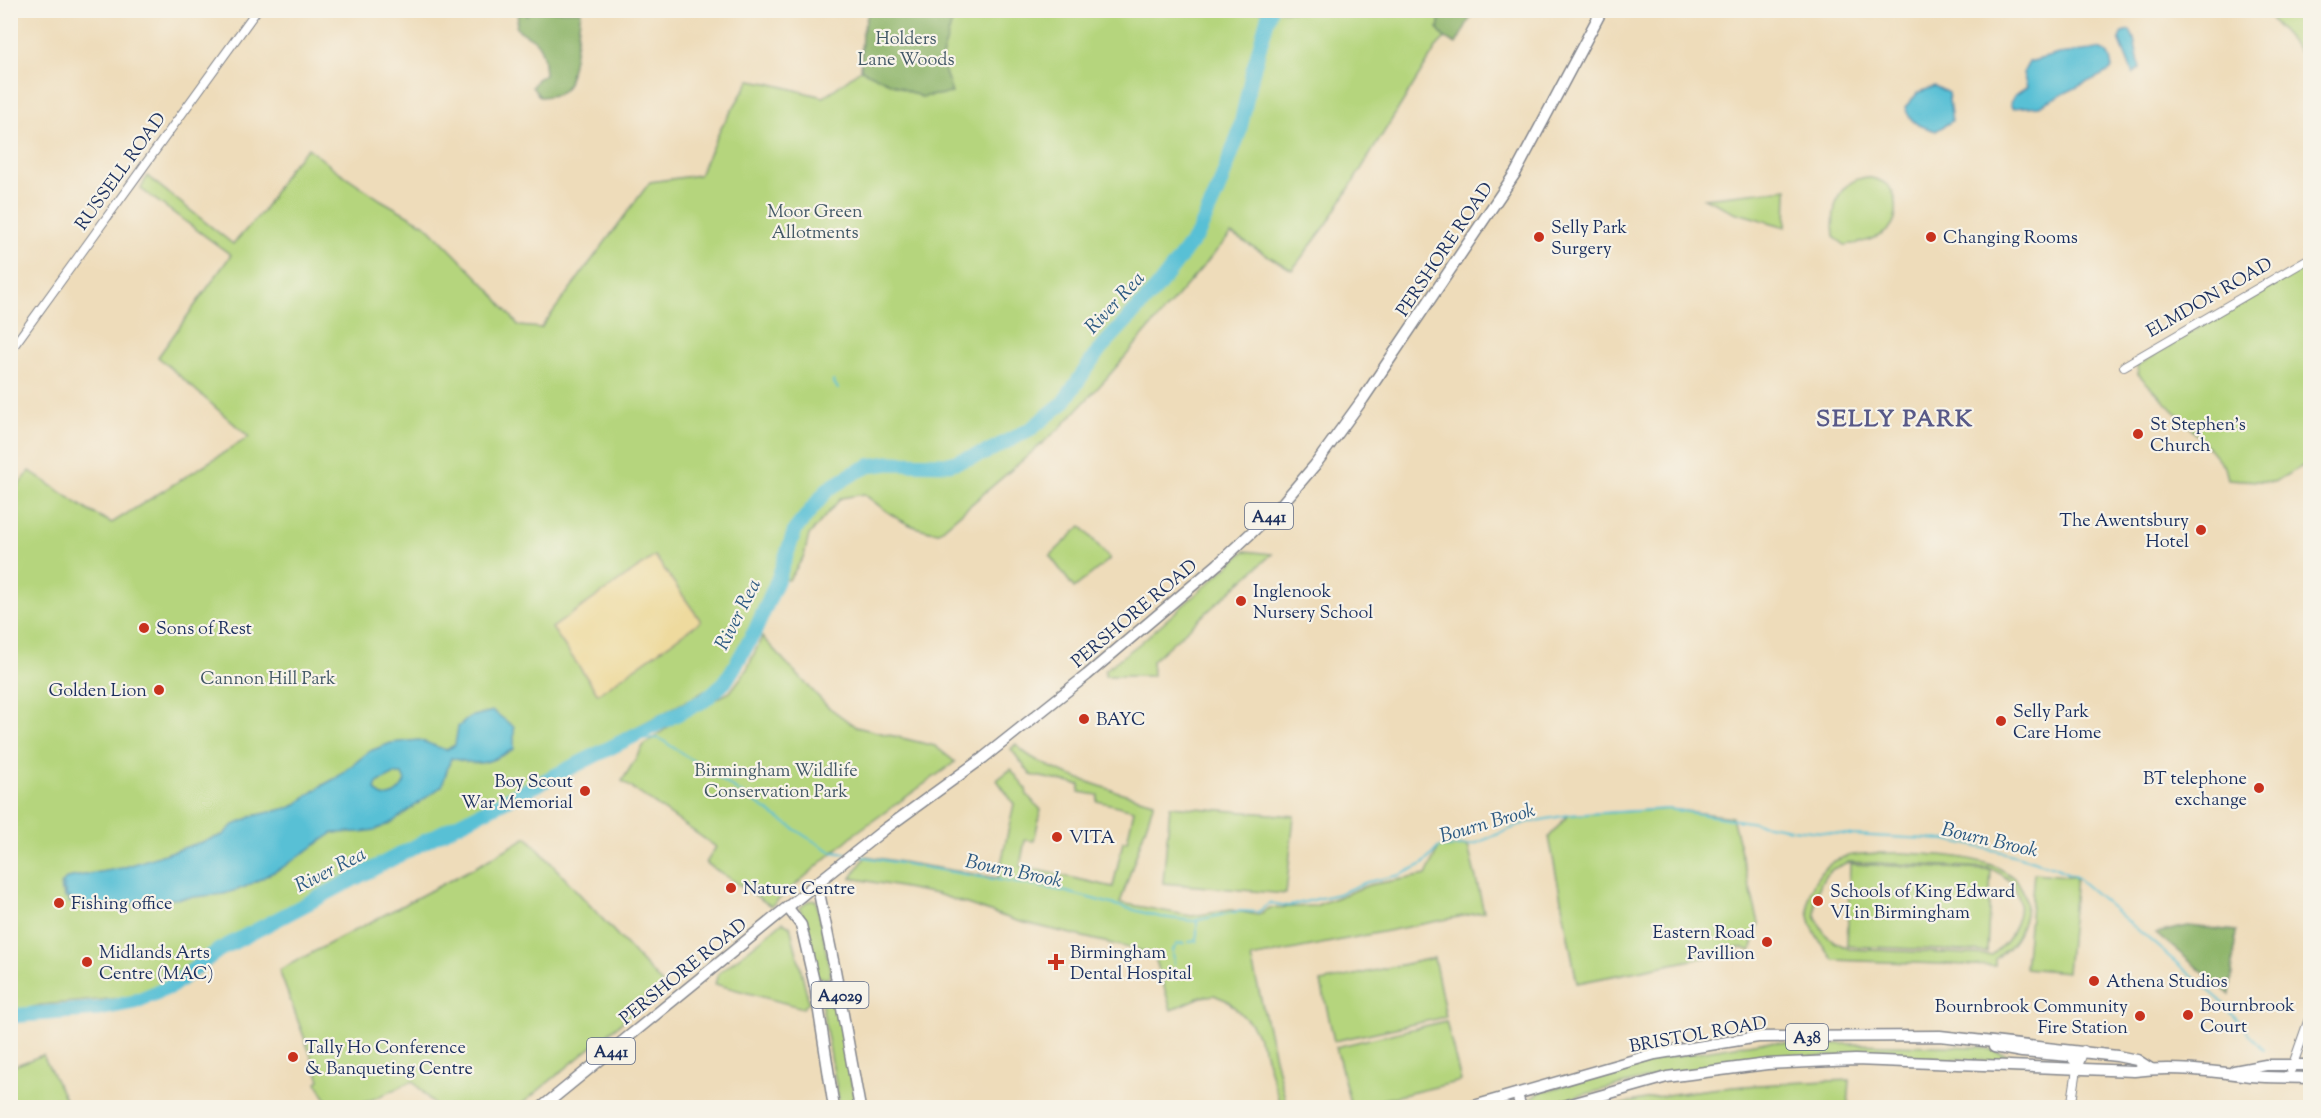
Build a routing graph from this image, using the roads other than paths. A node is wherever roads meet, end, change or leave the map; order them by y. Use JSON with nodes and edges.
{"nodes":[{"id":1,"x":256,"y":10,"type":"edge"},
{"id":2,"x":1602,"y":10,"type":"edge"},
{"id":3,"x":2310,"y":258,"type":"edge"},
{"id":4,"x":10,"y":351,"type":"edge"},
{"id":5,"x":2124,"y":366,"type":"dead end"},
{"id":6,"x":817,"y":883,"type":"junction"},
{"id":7,"x":788,"y":908,"type":"junction"},
{"id":8,"x":838,"y":984,"type":"junction"},
{"id":9,"x":815,"y":986,"type":"junction"},
{"id":10,"x":2310,"y":1016,"type":"edge"},
{"id":11,"x":1973,"y":1039,"type":"junction"},
{"id":12,"x":2084,"y":1050,"type":"junction"},
{"id":13,"x":2293,"y":1065,"type":"junction"},
{"id":14,"x":2310,"y":1065,"type":"edge"},
{"id":15,"x":2077,"y":1069,"type":"junction"},
{"id":16,"x":2151,"y":1069,"type":"junction"},
{"id":17,"x":2228,"y":1072,"type":"junction"},
{"id":18,"x":2289,"y":1077,"type":"junction"},
{"id":19,"x":2310,"y":1078,"type":"edge"},
{"id":20,"x":1516,"y":1094,"type":"junction"},
{"id":21,"x":541,"y":1107,"type":"edge"},
{"id":22,"x":834,"y":1107,"type":"edge"},
{"id":23,"x":860,"y":1107,"type":"edge"},
{"id":24,"x":1467,"y":1107,"type":"edge"},
{"id":25,"x":1521,"y":1107,"type":"edge"},
{"id":26,"x":1557,"y":1107,"type":"edge"},
{"id":27,"x":2071,"y":1107,"type":"edge"}],
"edges":[{"from":1,"to":4,"type":"street","name":"RUSSELL ROAD"},
{"from":2,"to":6,"type":"main road","name":"PERSHORE ROAD","number":"A441"},
{"from":3,"to":5,"type":"street","name":"ELMDON ROAD"},
{"from":6,"to":7,"type":"main road","name":"PERSHORE ROAD","number":"A441"},
{"from":6,"to":8,"type":"main road","number":"A4029"},
{"from":7,"to":9,"type":"main road","number":"A4029"},
{"from":7,"to":21,"type":"main road","name":"PERSHORE ROAD","number":"A441"},
{"from":8,"to":9,"type":"main road"},
{"from":8,"to":23,"type":"main road","number":"A4029"},
{"from":9,"to":22,"type":"main road","number":"A4029"},
{"from":10,"to":13,"type":"street"},
{"from":11,"to":12,"type":"main road","name":"BRISTOL ROAD","number":"A38"},
{"from":11,"to":15,"type":"main road"},
{"from":11,"to":20,"type":"main road","name":"BRISTOL ROAD","number":"A38"},
{"from":12,"to":15,"type":"street"},
{"from":12,"to":16,"type":"main road","name":"BRISTOL ROAD","number":"A38"},
{"from":13,"to":14,"type":"main road","name":"BRISTOL ROAD","number":"A38"},
{"from":13,"to":17,"type":"main road","name":"BRISTOL ROAD","number":"A38"},
{"from":13,"to":18,"type":"street"},
{"from":15,"to":16,"type":"main road","name":"BRISTOL ROAD","number":"A38"},
{"from":15,"to":26,"type":"main road","name":"BRISTOL ROAD","number":"A38"},
{"from":15,"to":27,"type":"street"},
{"from":16,"to":17,"type":"main road","name":"BRISTOL ROAD","number":"A38"},
{"from":17,"to":18,"type":"main road","name":"BRISTOL ROAD","number":"A38"},
{"from":18,"to":19,"type":"main road","name":"BRISTOL ROAD","number":"A38"},
{"from":20,"to":24,"type":"main road","name":"BRISTOL ROAD","number":"A38"},
{"from":20,"to":25,"type":"main road"}]}
